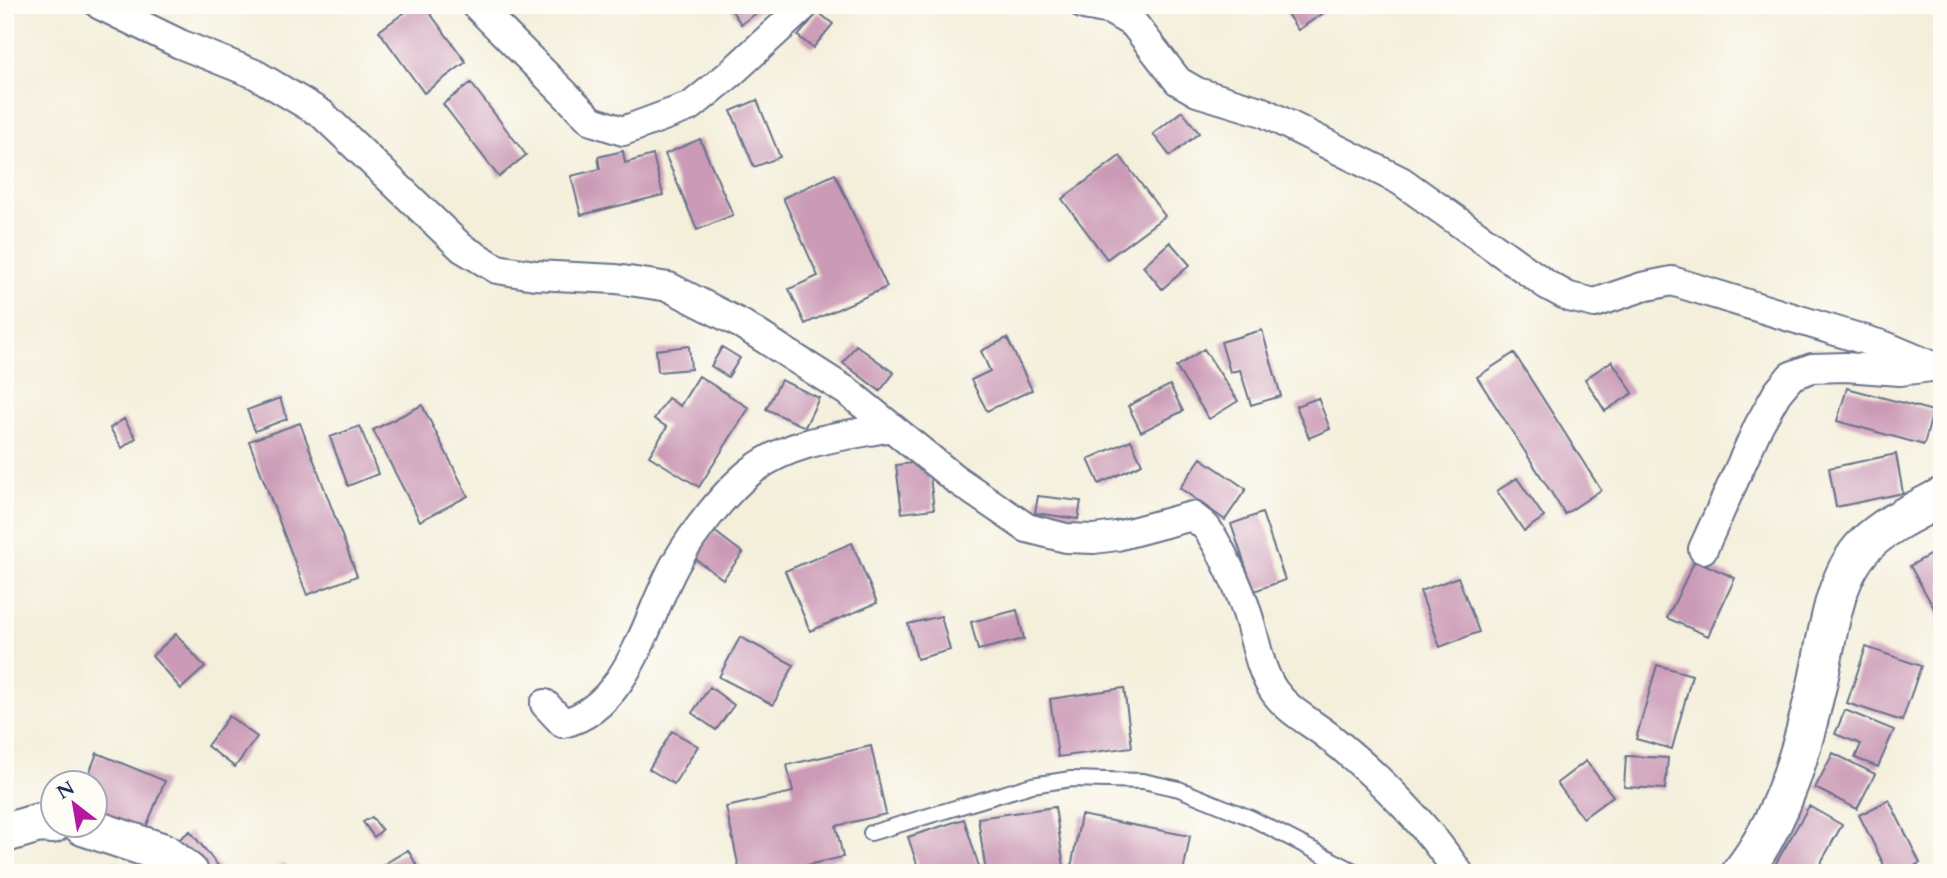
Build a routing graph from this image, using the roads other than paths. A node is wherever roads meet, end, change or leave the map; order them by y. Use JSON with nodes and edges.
{"nodes":[{"id":1,"x":100,"y":5,"type":"edge"},
{"id":2,"x":475,"y":5,"type":"edge"},
{"id":3,"x":805,"y":5,"type":"edge"},
{"id":4,"x":1084,"y":5,"type":"edge"},
{"id":5,"x":1938,"y":368,"type":"edge"},
{"id":6,"x":891,"y":427,"type":"junction"},
{"id":7,"x":1942,"y":497,"type":"edge"},
{"id":8,"x":1703,"y":549,"type":"dead end"},
{"id":9,"x":545,"y":704,"type":"dead end"},
{"id":10,"x":38,"y":823,"type":"edge"},
{"id":11,"x":5,"y":833,"type":"edge"},
{"id":12,"x":871,"y":833,"type":"dead end"},
{"id":13,"x":108,"y":834,"type":"edge"},
{"id":14,"x":189,"y":873,"type":"edge"},
{"id":15,"x":1358,"y":873,"type":"edge"},
{"id":16,"x":1459,"y":873,"type":"edge"},
{"id":17,"x":1741,"y":873,"type":"edge"}],
"edges":[{"from":1,"to":6,"type":"street"},
{"from":2,"to":3,"type":"street"},
{"from":4,"to":5,"type":"street"},
{"from":5,"to":8,"type":"street"},
{"from":6,"to":9,"type":"street"},
{"from":6,"to":16,"type":"street"},
{"from":7,"to":17,"type":"street"},
{"from":10,"to":11,"type":"street"},
{"from":12,"to":15,"type":"lane"},
{"from":13,"to":14,"type":"street"}]}
